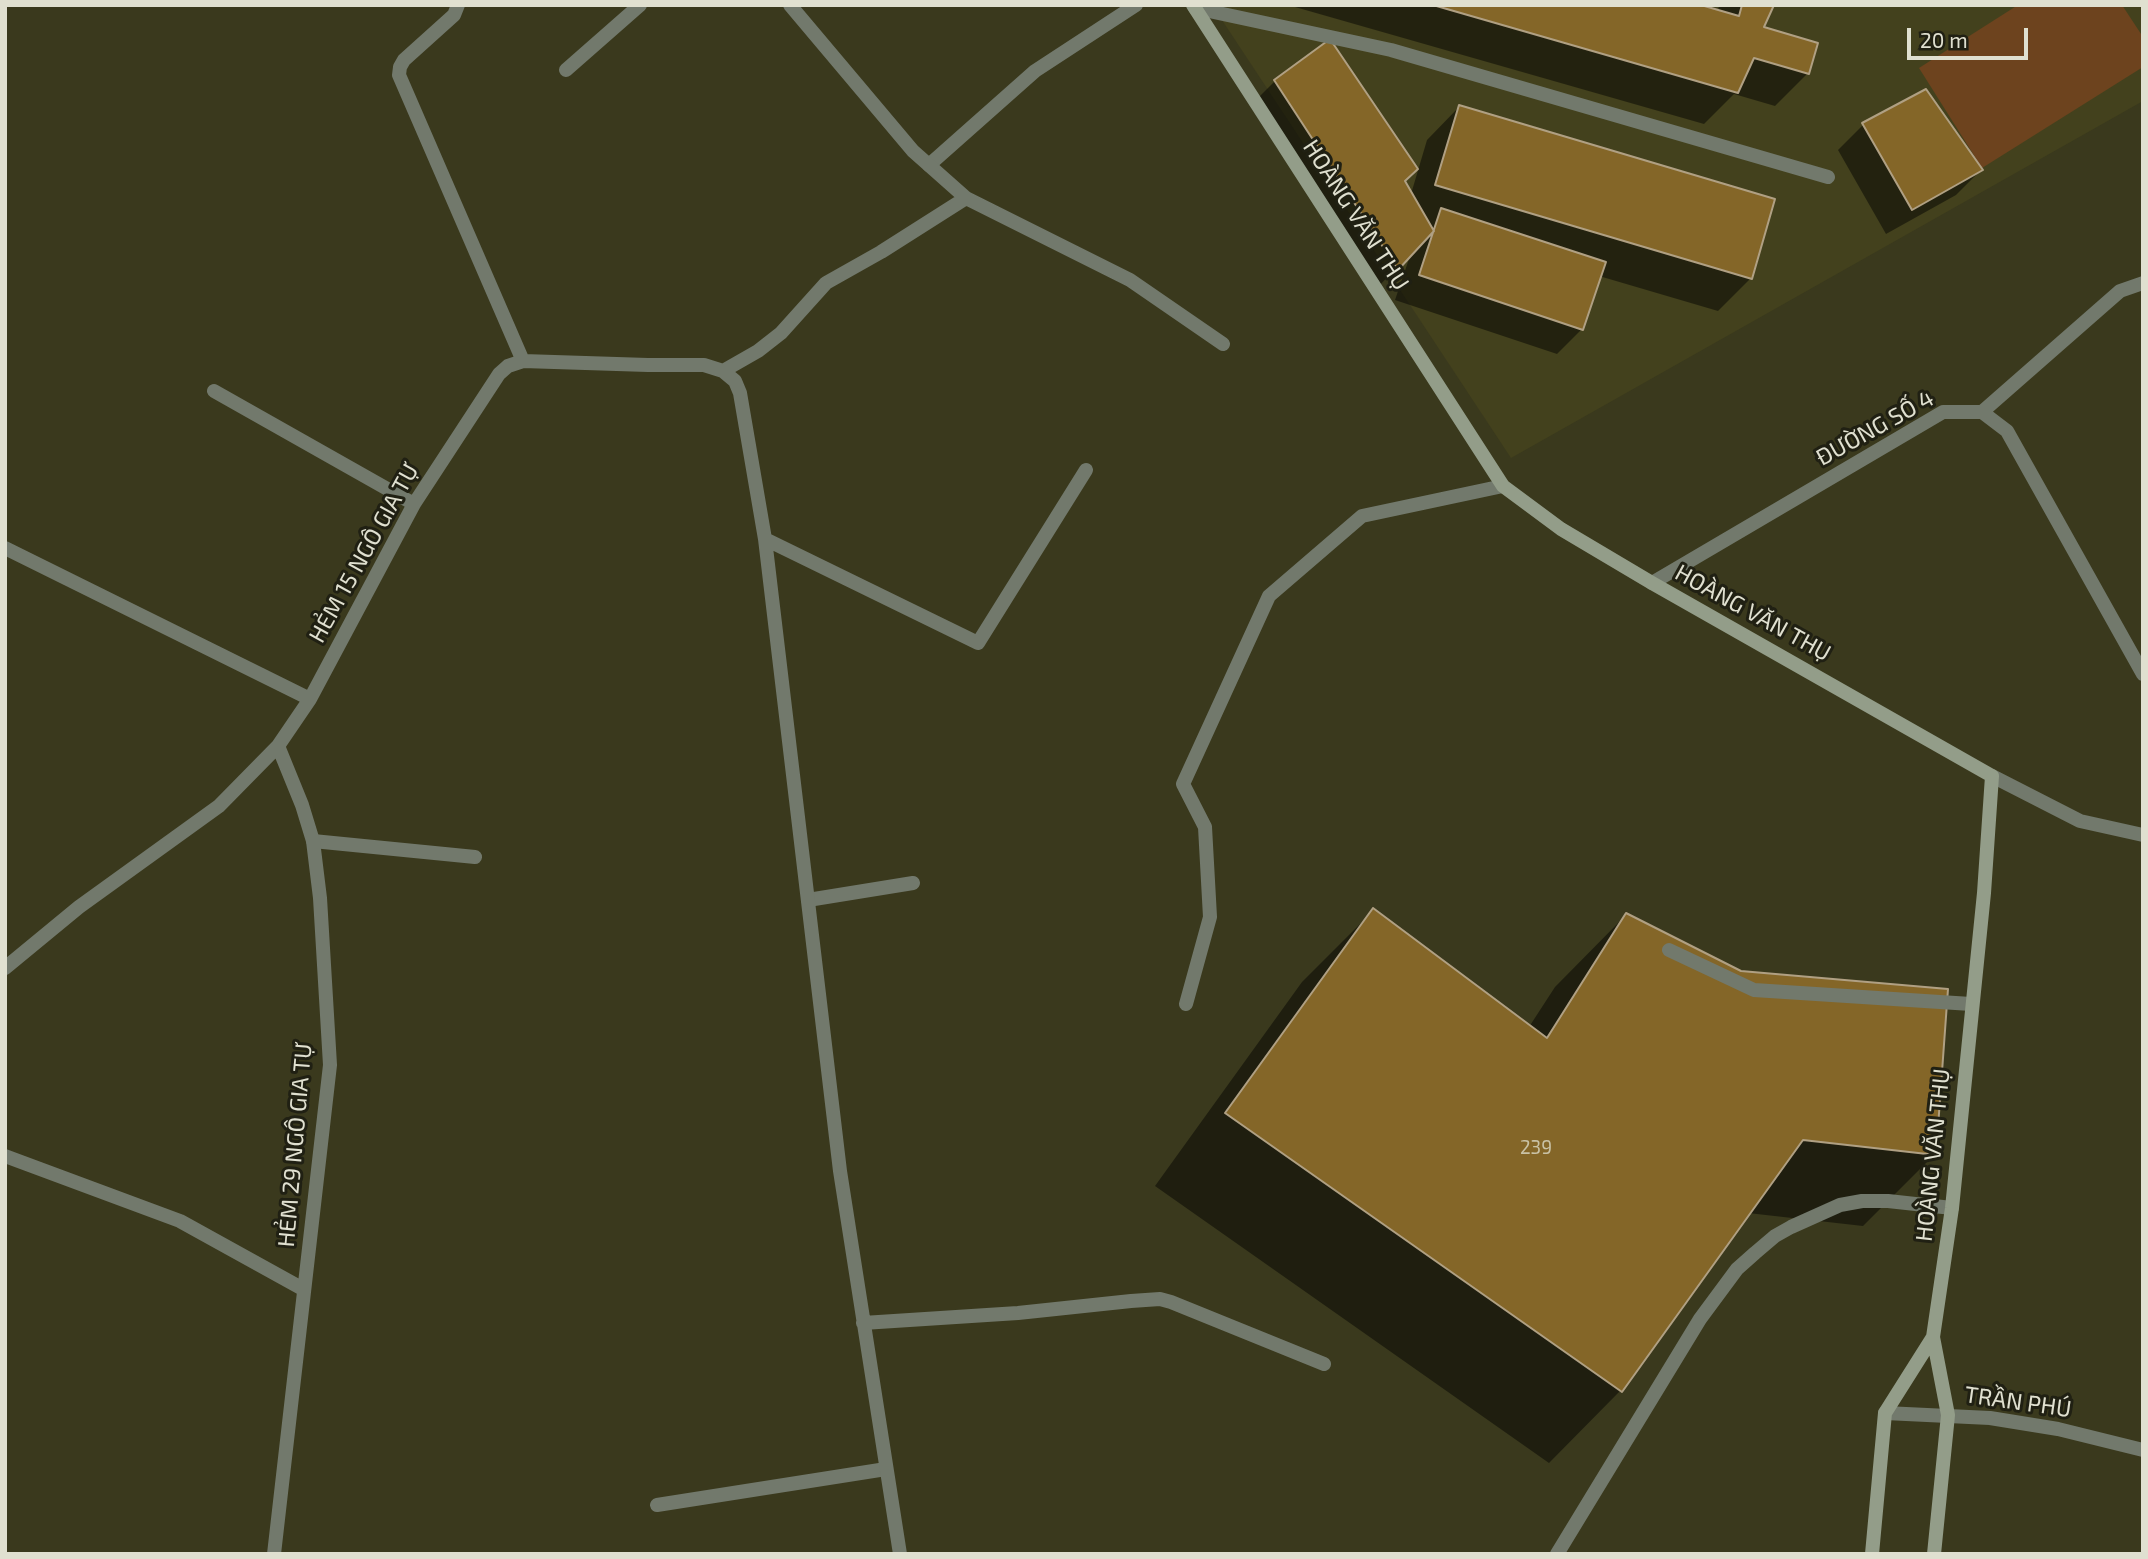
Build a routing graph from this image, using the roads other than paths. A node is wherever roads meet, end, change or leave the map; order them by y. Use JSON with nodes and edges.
{"nodes":[{"id":1,"x":458,"y":5,"type":"edge"},
{"id":2,"x":640,"y":5,"type":"edge"},
{"id":3,"x":790,"y":5,"type":"edge"},
{"id":4,"x":1136,"y":5,"type":"edge"},
{"id":5,"x":1194,"y":7,"type":"edge"},
{"id":6,"x":566,"y":70,"type":"dead end"},
{"id":7,"x":929,"y":165,"type":"junction"},
{"id":8,"x":1828,"y":177,"type":"dead end"},
{"id":9,"x":966,"y":198,"type":"junction"},
{"id":10,"x":2143,"y":284,"type":"edge"},
{"id":11,"x":1223,"y":344,"type":"dead end"},
{"id":12,"x":523,"y":361,"type":"junction"},
{"id":13,"x":723,"y":371,"type":"junction"},
{"id":14,"x":214,"y":391,"type":"dead end"},
{"id":15,"x":1982,"y":412,"type":"junction"},
{"id":16,"x":1086,"y":470,"type":"dead end"},
{"id":17,"x":1503,"y":486,"type":"junction"},
{"id":18,"x":414,"y":504,"type":"junction"},
{"id":19,"x":765,"y":539,"type":"junction"},
{"id":20,"x":5,"y":548,"type":"edge"},
{"id":21,"x":1652,"y":583,"type":"junction"},
{"id":22,"x":2143,"y":674,"type":"edge"},
{"id":23,"x":310,"y":699,"type":"junction"},
{"id":24,"x":278,"y":746,"type":"junction"},
{"id":25,"x":1992,"y":776,"type":"junction"},
{"id":26,"x":2143,"y":835,"type":"edge"},
{"id":27,"x":313,"y":841,"type":"junction"},
{"id":28,"x":475,"y":857,"type":"dead end"},
{"id":29,"x":913,"y":883,"type":"dead end"},
{"id":30,"x":808,"y":900,"type":"junction"},
{"id":31,"x":1669,"y":950,"type":"dead end"},
{"id":32,"x":5,"y":968,"type":"edge"},
{"id":33,"x":1186,"y":1004,"type":"dead end"},
{"id":34,"x":1971,"y":1004,"type":"junction"},
{"id":35,"x":5,"y":1156,"type":"edge"},
{"id":36,"x":1952,"y":1208,"type":"junction"},
{"id":37,"x":303,"y":1289,"type":"junction"},
{"id":38,"x":863,"y":1323,"type":"junction"},
{"id":39,"x":1933,"y":1337,"type":"junction"},
{"id":40,"x":1324,"y":1364,"type":"dead end"},
{"id":41,"x":1885,"y":1413,"type":"junction"},
{"id":42,"x":1948,"y":1415,"type":"junction"},
{"id":43,"x":2143,"y":1450,"type":"edge"},
{"id":44,"x":886,"y":1469,"type":"junction"},
{"id":45,"x":657,"y":1505,"type":"dead end"},
{"id":46,"x":274,"y":1554,"type":"edge"},
{"id":47,"x":900,"y":1554,"type":"edge"},
{"id":48,"x":1557,"y":1554,"type":"edge"},
{"id":49,"x":1872,"y":1554,"type":"edge"},
{"id":50,"x":1934,"y":1554,"type":"edge"}],
"edges":[{"from":1,"to":12,"type":"street"},
{"from":2,"to":6,"type":"street"},
{"from":3,"to":7,"type":"street"},
{"from":4,"to":7,"type":"street"},
{"from":5,"to":8,"type":"street"},
{"from":5,"to":17,"type":"street","name":"HOÀNG VĂN THỤ"},
{"from":7,"to":9,"type":"street"},
{"from":9,"to":11,"type":"street"},
{"from":9,"to":13,"type":"street"},
{"from":10,"to":15,"type":"street"},
{"from":12,"to":13,"type":"street"},
{"from":12,"to":18,"type":"street","name":"HẺM 15 NGÔ GIA TỰ"},
{"from":13,"to":19,"type":"street"},
{"from":14,"to":18,"type":"street"},
{"from":15,"to":21,"type":"street","name":"ĐƯỜNG SỐ 4"},
{"from":15,"to":22,"type":"street"},
{"from":16,"to":19,"type":"street"},
{"from":17,"to":21,"type":"street","name":"HOÀNG VĂN THỤ"},
{"from":17,"to":33,"type":"street"},
{"from":18,"to":23,"type":"street","name":"HẺM 15 NGÔ GIA TỰ"},
{"from":19,"to":30,"type":"street"},
{"from":20,"to":23,"type":"street"},
{"from":21,"to":25,"type":"street","name":"HOÀNG VĂN THỤ"},
{"from":23,"to":24,"type":"street","name":"HẺM 15 NGÔ GIA TỰ"},
{"from":24,"to":27,"type":"street","name":"HẺM 29 NGÔ GIA TỰ"},
{"from":24,"to":32,"type":"street","name":"HẺM 15 NGÔ GIA TỰ"},
{"from":25,"to":26,"type":"street"},
{"from":25,"to":34,"type":"street","name":"HOÀNG VĂN THỤ"},
{"from":27,"to":28,"type":"street"},
{"from":27,"to":37,"type":"street","name":"HẺM 29 NGÔ GIA TỰ"},
{"from":29,"to":30,"type":"street"},
{"from":30,"to":38,"type":"street"},
{"from":31,"to":34,"type":"street"},
{"from":34,"to":36,"type":"street","name":"HOÀNG VĂN THỤ"},
{"from":35,"to":37,"type":"street"},
{"from":36,"to":39,"type":"street","name":"HOÀNG VĂN THỤ"},
{"from":36,"to":48,"type":"street"},
{"from":37,"to":46,"type":"street","name":"HẺM 29 NGÔ GIA TỰ"},
{"from":38,"to":40,"type":"street"},
{"from":38,"to":44,"type":"street"},
{"from":39,"to":41,"type":"street","name":"HOÀNG VĂN THỤ"},
{"from":39,"to":42,"type":"street","name":"HOÀNG VĂN THỤ"},
{"from":41,"to":42,"type":"street","name":"TRẦN PHÚ"},
{"from":41,"to":49,"type":"street","name":"HOÀNG VĂN THỤ"},
{"from":42,"to":43,"type":"street","name":"TRẦN PHÚ"},
{"from":42,"to":50,"type":"street","name":"HOÀNG VĂN THỤ"},
{"from":44,"to":45,"type":"street"},
{"from":44,"to":47,"type":"street"}]}
